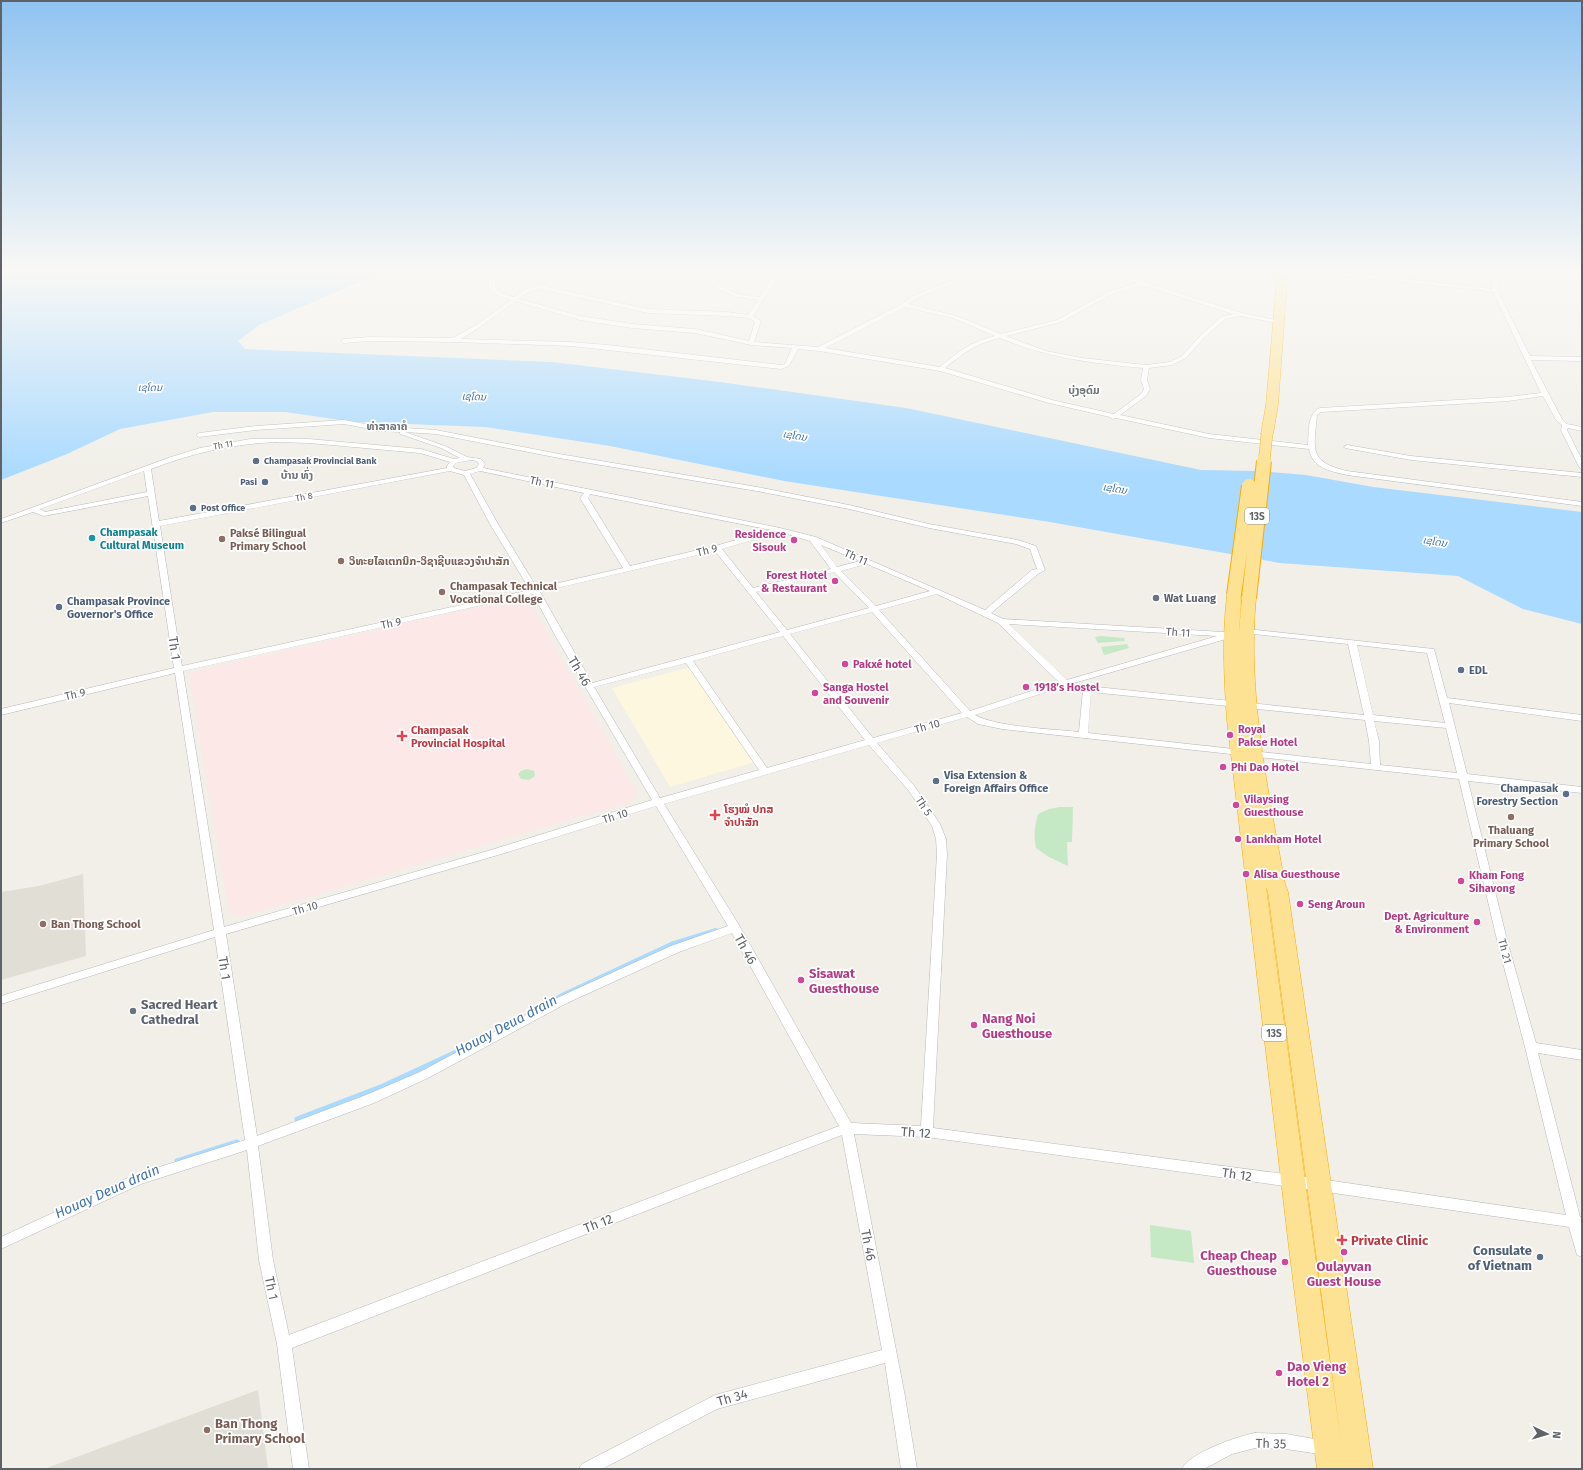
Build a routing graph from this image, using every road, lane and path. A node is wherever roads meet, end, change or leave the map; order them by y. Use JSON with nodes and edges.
{"nodes":[{"id":1,"x":458,"y":338,"type":"edge"},
{"id":2,"x":726,"y":338,"type":"edge"},
{"id":3,"x":753,"y":338,"type":"edge"},
{"id":4,"x":841,"y":338,"type":"edge"},
{"id":5,"x":994,"y":338,"type":"edge"},
{"id":6,"x":1005,"y":338,"type":"edge"},
{"id":7,"x":1201,"y":338,"type":"edge"},
{"id":8,"x":1274,"y":338,"type":"edge"},
{"id":9,"x":1518,"y":338,"type":"edge"},
{"id":10,"x":454,"y":340,"type":"junction"},
{"id":11,"x":344,"y":341,"type":"dead end"},
{"id":12,"x":751,"y":343,"type":"junction"},
{"id":13,"x":796,"y":347,"type":"junction"},
{"id":14,"x":819,"y":349,"type":"junction"},
{"id":15,"x":1528,"y":358,"type":"junction"},
{"id":16,"x":1582,"y":358,"type":"edge"},
{"id":17,"x":1146,"y":367,"type":"junction"},
{"id":18,"x":941,"y":369,"type":"junction"},
{"id":19,"x":1545,"y":394,"type":"junction"},
{"id":20,"x":1113,"y":416,"type":"junction"},
{"id":21,"x":1565,"y":425,"type":"junction"},
{"id":22,"x":376,"y":428,"type":"junction"},
{"id":23,"x":1582,"y":429,"type":"edge"},
{"id":24,"x":199,"y":435,"type":"dead end"},
{"id":25,"x":1311,"y":447,"type":"junction"},
{"id":26,"x":1347,"y":447,"type":"dead end"},
{"id":27,"x":465,"y":458,"type":"junction"},
{"id":28,"x":454,"y":461,"type":"junction"},
{"id":29,"x":147,"y":467,"type":"junction"},
{"id":30,"x":1582,"y":467,"type":"edge"},
{"id":31,"x":451,"y":469,"type":"junction"},
{"id":32,"x":479,"y":469,"type":"junction"},
{"id":33,"x":466,"y":473,"type":"junction"},
{"id":34,"x":1582,"y":475,"type":"edge"},
{"id":35,"x":152,"y":492,"type":"junction"},
{"id":36,"x":588,"y":492,"type":"junction"},
{"id":37,"x":1582,"y":504,"type":"edge"},
{"id":38,"x":32,"y":509,"type":"junction"},
{"id":39,"x":1,"y":521,"type":"edge"},
{"id":40,"x":157,"y":524,"type":"junction"},
{"id":41,"x":780,"y":530,"type":"junction"},
{"id":42,"x":813,"y":539,"type":"junction"},
{"id":43,"x":717,"y":548,"type":"junction"},
{"id":44,"x":866,"y":562,"type":"junction"},
{"id":45,"x":628,"y":568,"type":"junction"},
{"id":46,"x":835,"y":569,"type":"junction"},
{"id":47,"x":535,"y":591,"type":"junction"},
{"id":48,"x":750,"y":591,"type":"junction"},
{"id":49,"x":937,"y":592,"type":"junction"},
{"id":50,"x":874,"y":609,"type":"junction"},
{"id":51,"x":986,"y":613,"type":"junction"},
{"id":52,"x":1001,"y":621,"type":"junction"},
{"id":53,"x":1238,"y":633,"type":"junction"},
{"id":54,"x":785,"y":634,"type":"junction"},
{"id":55,"x":1352,"y":643,"type":"junction"},
{"id":56,"x":1431,"y":651,"type":"joint"},
{"id":57,"x":689,"y":661,"type":"junction"},
{"id":58,"x":178,"y":670,"type":"junction"},
{"id":59,"x":1065,"y":683,"type":"junction"},
{"id":60,"x":590,"y":686,"type":"junction"},
{"id":61,"x":1087,"y":689,"type":"junction"},
{"id":62,"x":1443,"y":700,"type":"junction"},
{"id":63,"x":1241,"y":704,"type":"junction"},
{"id":64,"x":1,"y":712,"type":"edge"},
{"id":65,"x":968,"y":714,"type":"junction"},
{"id":66,"x":1369,"y":717,"type":"junction"},
{"id":67,"x":1582,"y":718,"type":"edge"},
{"id":68,"x":1449,"y":726,"type":"junction"},
{"id":69,"x":1083,"y":736,"type":"junction"},
{"id":70,"x":871,"y":742,"type":"junction"},
{"id":71,"x":1246,"y":754,"type":"junction"},
{"id":72,"x":1376,"y":767,"type":"junction"},
{"id":73,"x":764,"y":771,"type":"junction"},
{"id":74,"x":1463,"y":778,"type":"junction"},
{"id":75,"x":1582,"y":790,"type":"edge"},
{"id":76,"x":658,"y":802,"type":"junction"},
{"id":77,"x":735,"y":928,"type":"junction"},
{"id":78,"x":220,"y":932,"type":"junction"},
{"id":79,"x":1,"y":1000,"type":"edge"},
{"id":80,"x":1531,"y":1046,"type":"junction"},
{"id":81,"x":1582,"y":1055,"type":"edge"},
{"id":82,"x":846,"y":1128,"type":"junction"},
{"id":83,"x":927,"y":1132,"type":"junction"},
{"id":84,"x":252,"y":1142,"type":"junction"},
{"id":85,"x":1292,"y":1181,"type":"junction"},
{"id":86,"x":1320,"y":1185,"type":"junction"},
{"id":87,"x":1578,"y":1223,"type":"edge"},
{"id":88,"x":1,"y":1243,"type":"edge"},
{"id":89,"x":1582,"y":1251,"type":"edge"},
{"id":90,"x":284,"y":1344,"type":"junction"},
{"id":91,"x":889,"y":1354,"type":"junction"},
{"id":92,"x":1328,"y":1448,"type":"junction"},
{"id":93,"x":1358,"y":1463,"type":"edge"},
{"id":94,"x":301,"y":1469,"type":"edge"},
{"id":95,"x":587,"y":1469,"type":"edge"},
{"id":96,"x":909,"y":1469,"type":"edge"},
{"id":97,"x":1190,"y":1469,"type":"edge"},
{"id":98,"x":1331,"y":1469,"type":"edge"},
{"id":99,"x":1375,"y":1469,"type":"edge"}],
"edges":[{"from":1,"to":10,"type":"street"},
{"from":2,"to":12,"type":"street"},
{"from":3,"to":12,"type":"street"},
{"from":4,"to":14,"type":"street"},
{"from":5,"to":18,"type":"street"},
{"from":6,"to":17,"type":"street"},
{"from":7,"to":17,"type":"street"},
{"from":8,"to":53,"type":"highway","number":"13S","bridge":true},
{"from":9,"to":15,"type":"street"},
{"from":10,"to":11,"type":"street"},
{"from":10,"to":13,"type":"street"},
{"from":12,"to":13,"type":"street"},
{"from":13,"to":14,"type":"street"},
{"from":14,"to":18,"type":"street"},
{"from":15,"to":16,"type":"street"},
{"from":15,"to":19,"type":"street"},
{"from":17,"to":20,"type":"street"},
{"from":18,"to":20,"type":"street"},
{"from":19,"to":21,"type":"street"},
{"from":19,"to":25,"type":"street"},
{"from":20,"to":25,"type":"street"},
{"from":21,"to":23,"type":"street"},
{"from":21,"to":30,"type":"street"},
{"from":22,"to":24,"type":"street"},
{"from":22,"to":27,"type":"street"},
{"from":22,"to":51,"type":"street"},
{"from":25,"to":37,"type":"street"},
{"from":26,"to":34,"type":"street"},
{"from":27,"to":28,"type":"street"},
{"from":27,"to":32,"type":"street"},
{"from":28,"to":29,"type":"street","name":"Th 11"},
{"from":28,"to":31,"type":"street"},
{"from":29,"to":35,"type":"street","name":"Th 1"},
{"from":29,"to":38,"type":"street","name":"Th 11"},
{"from":31,"to":33,"type":"street"},
{"from":31,"to":40,"type":"street","name":"Th 8"},
{"from":32,"to":33,"type":"street"},
{"from":32,"to":36,"type":"street","name":"Th 11"},
{"from":33,"to":47,"type":"street","name":"Th 46"},
{"from":35,"to":38,"type":"street"},
{"from":35,"to":40,"type":"street","name":"Th 1"},
{"from":36,"to":41,"type":"street","name":"Th 11"},
{"from":36,"to":45,"type":"street"},
{"from":38,"to":39,"type":"street","name":"Th 11"},
{"from":40,"to":58,"type":"street","name":"Th 1"},
{"from":41,"to":42,"type":"street","name":"Th 11"},
{"from":41,"to":43,"type":"street","name":"Th 9"},
{"from":42,"to":44,"type":"street","name":"Th 11"},
{"from":42,"to":46,"type":"street"},
{"from":43,"to":45,"type":"street","name":"Th 9"},
{"from":43,"to":48,"type":"street","name":"Th 5"},
{"from":44,"to":46,"type":"street"},
{"from":44,"to":49,"type":"street","name":"Th 11"},
{"from":45,"to":47,"type":"street","name":"Th 9"},
{"from":46,"to":48,"type":"street"},
{"from":46,"to":50,"type":"street"},
{"from":47,"to":58,"type":"street","name":"Th 9"},
{"from":47,"to":60,"type":"street","name":"Th 46"},
{"from":48,"to":54,"type":"street","name":"Th 5"},
{"from":49,"to":50,"type":"street"},
{"from":49,"to":51,"type":"street","name":"Th 11"},
{"from":50,"to":54,"type":"street"},
{"from":50,"to":65,"type":"street"},
{"from":51,"to":52,"type":"street","name":"Th 11"},
{"from":52,"to":53,"type":"street","name":"Th 11"},
{"from":52,"to":59,"type":"street"},
{"from":53,"to":55,"type":"street","name":"Th 11"},
{"from":53,"to":59,"type":"street","name":"Th 10"},
{"from":53,"to":63,"type":"highway","number":"13S"},
{"from":54,"to":57,"type":"street"},
{"from":54,"to":70,"type":"street","name":"Th 5"},
{"from":55,"to":56,"type":"street","name":"Th 11"},
{"from":55,"to":66,"type":"street"},
{"from":56,"to":62,"type":"street","name":"Th 21"},
{"from":57,"to":60,"type":"street"},
{"from":57,"to":73,"type":"street"},
{"from":58,"to":64,"type":"street","name":"Th 9"},
{"from":58,"to":78,"type":"street","name":"Th 1"},
{"from":59,"to":61,"type":"street"},
{"from":59,"to":65,"type":"street","name":"Th 10"},
{"from":60,"to":76,"type":"street","name":"Th 46"},
{"from":61,"to":63,"type":"street"},
{"from":61,"to":69,"type":"street"},
{"from":62,"to":67,"type":"street"},
{"from":62,"to":68,"type":"street","name":"Th 21"},
{"from":63,"to":66,"type":"street"},
{"from":63,"to":71,"type":"highway","number":"13S"},
{"from":65,"to":69,"type":"street"},
{"from":65,"to":70,"type":"street","name":"Th 10"},
{"from":66,"to":68,"type":"street"},
{"from":66,"to":72,"type":"street"},
{"from":68,"to":74,"type":"street","name":"Th 21"},
{"from":69,"to":71,"type":"street"},
{"from":70,"to":73,"type":"street","name":"Th 10"},
{"from":70,"to":83,"type":"street","name":"Th 5"},
{"from":71,"to":72,"type":"street"},
{"from":71,"to":85,"type":"highway","number":"13S"},
{"from":71,"to":86,"type":"highway","number":"13S"},
{"from":72,"to":74,"type":"street"},
{"from":73,"to":76,"type":"street","name":"Th 10"},
{"from":74,"to":75,"type":"street"},
{"from":74,"to":80,"type":"street","name":"Th 21"},
{"from":76,"to":77,"type":"street","name":"Th 46"},
{"from":76,"to":78,"type":"street","name":"Th 10"},
{"from":77,"to":82,"type":"street","name":"Th 46"},
{"from":77,"to":84,"type":"street"},
{"from":78,"to":79,"type":"street","name":"Th 10"},
{"from":78,"to":84,"type":"street","name":"Th 1"},
{"from":80,"to":81,"type":"street"},
{"from":80,"to":87,"type":"street","name":"Th 21"},
{"from":82,"to":83,"type":"street","name":"Th 12"},
{"from":82,"to":90,"type":"street","name":"Th 12"},
{"from":82,"to":91,"type":"street","name":"Th 46"},
{"from":83,"to":85,"type":"street","name":"Th 12"},
{"from":84,"to":88,"type":"street"},
{"from":84,"to":90,"type":"street","name":"Th 1"},
{"from":85,"to":86,"type":"street","name":"Th 12"},
{"from":85,"to":92,"type":"highway","number":"13S"},
{"from":86,"to":87,"type":"street","name":"Th 12"},
{"from":86,"to":93,"type":"highway","number":"13S"},
{"from":87,"to":89,"type":"street","name":"Th 21"},
{"from":90,"to":94,"type":"street","name":"Th 1"},
{"from":91,"to":95,"type":"street","name":"Th 34"},
{"from":91,"to":96,"type":"street","name":"Th 46"},
{"from":92,"to":93,"type":"street","name":"Th 35"},
{"from":92,"to":97,"type":"street","name":"Th 35"},
{"from":92,"to":98,"type":"highway","number":"13S"},
{"from":93,"to":99,"type":"street"}]}
